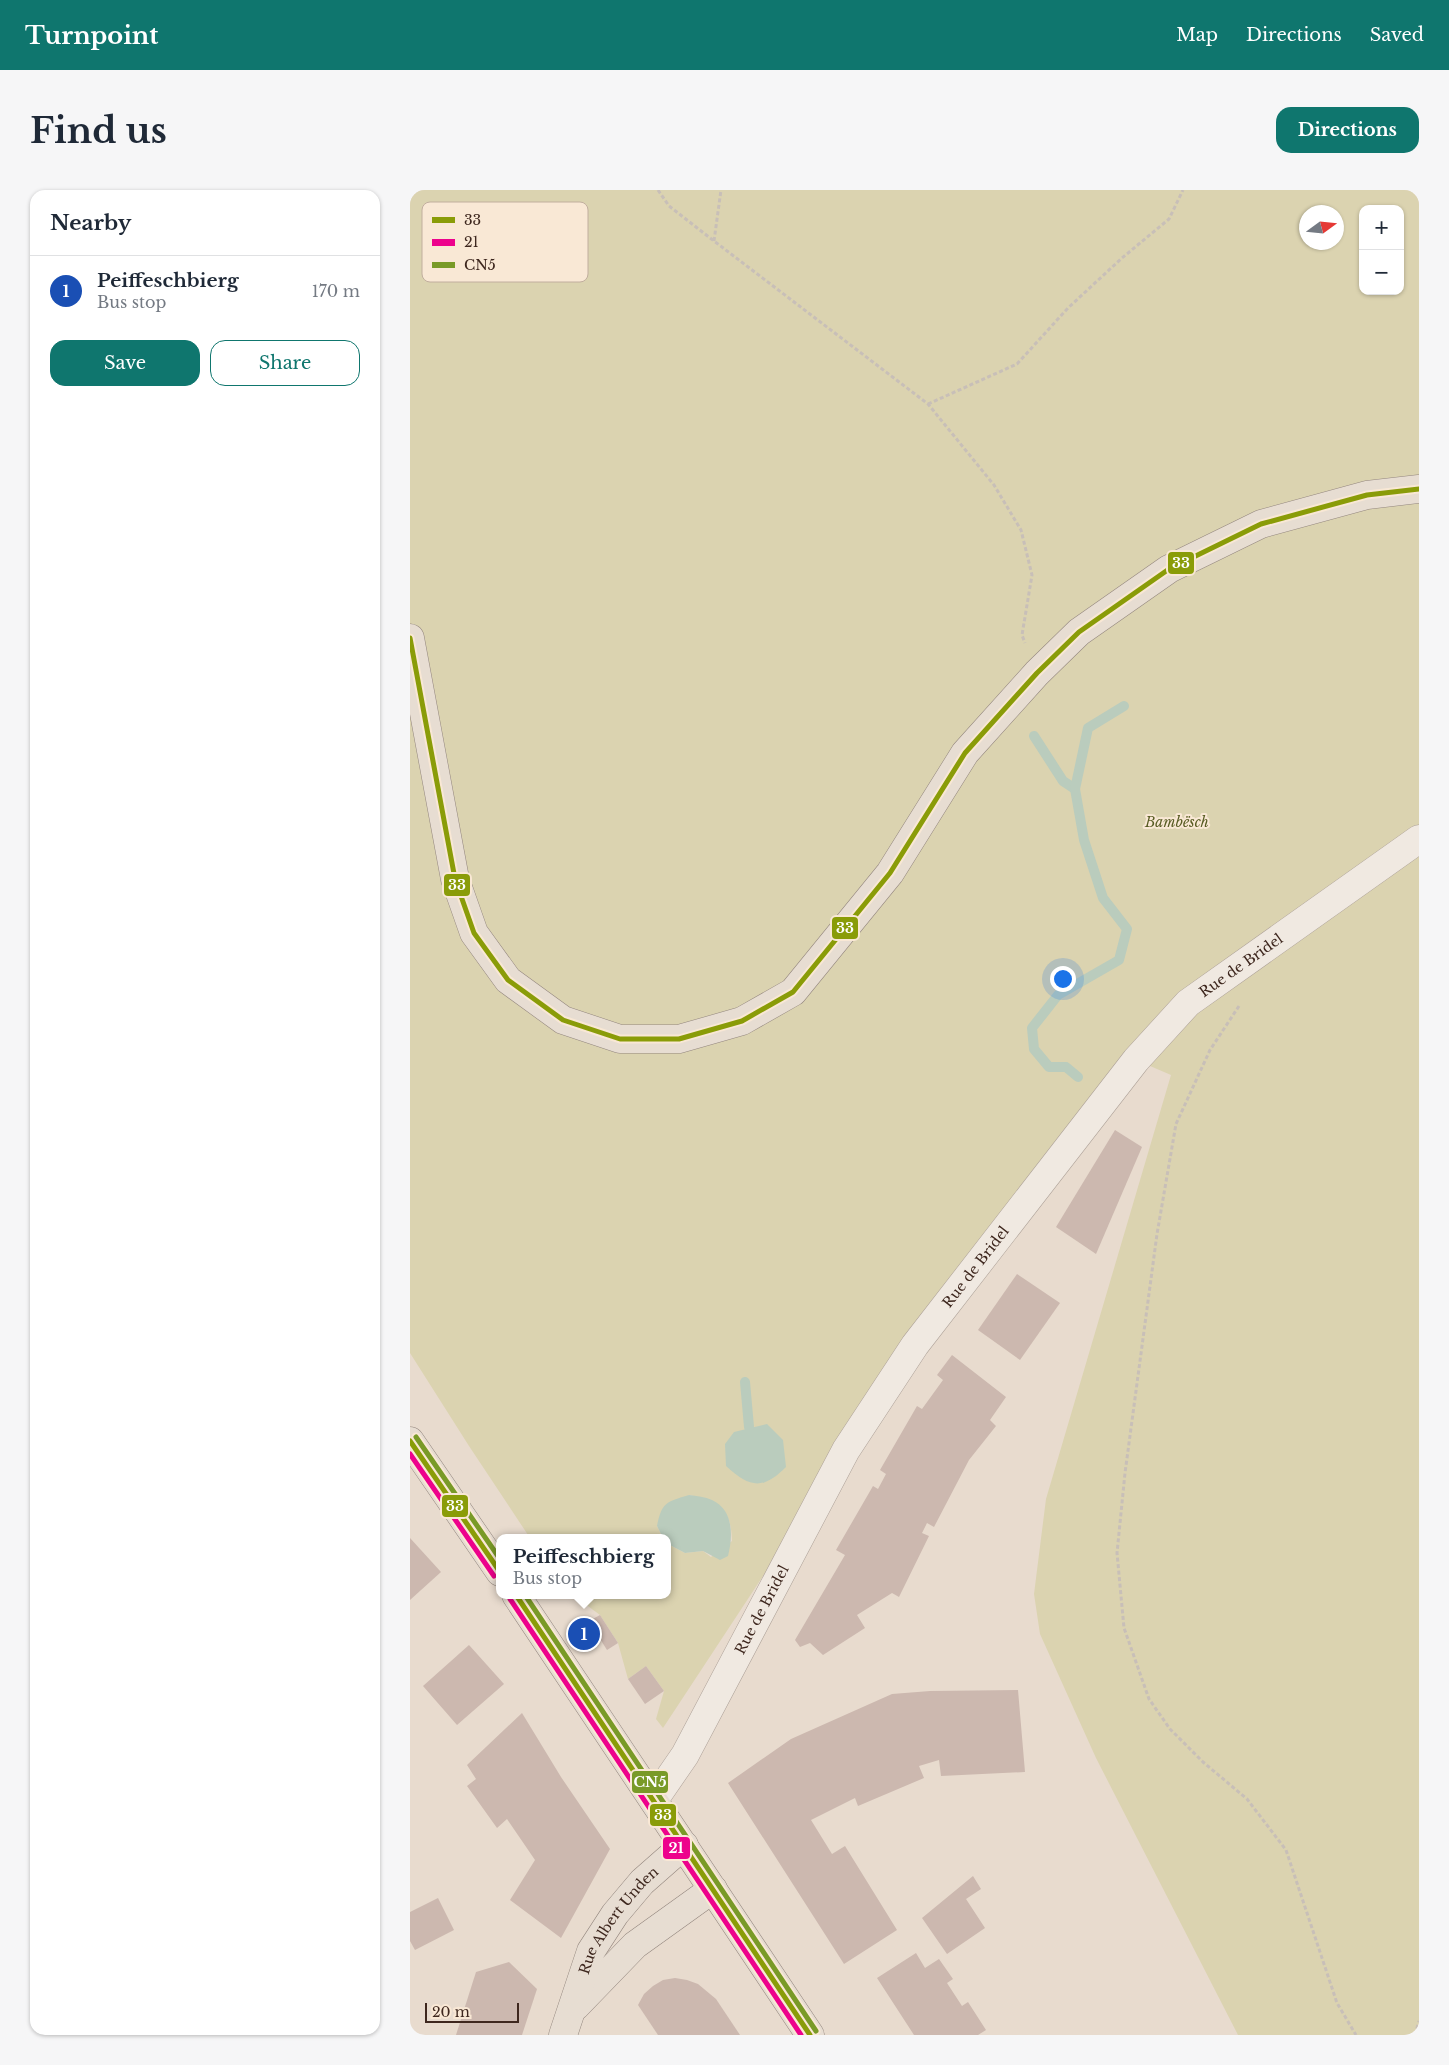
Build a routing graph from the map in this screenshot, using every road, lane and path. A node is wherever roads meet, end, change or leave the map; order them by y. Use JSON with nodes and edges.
{"nodes":[{"id":1,"x":658,"y":190,"type":"edge"},
{"id":2,"x":721,"y":190,"type":"edge"},
{"id":3,"x":1183,"y":190,"type":"edge"},
{"id":4,"x":714,"y":241,"type":"junction"},
{"id":5,"x":928,"y":404,"type":"junction"},
{"id":6,"x":1419,"y":489,"type":"edge"},
{"id":7,"x":410,"y":638,"type":"edge"},
{"id":8,"x":1037,"y":673,"type":"junction"},
{"id":9,"x":1419,"y":840,"type":"edge"},
{"id":10,"x":1242,"y":1000,"type":"dead end"},
{"id":11,"x":410,"y":1441,"type":"edge"},
{"id":12,"x":496,"y":1566,"type":"edge"},
{"id":13,"x":519,"y":1599,"type":"edge"},
{"id":14,"x":654,"y":1800,"type":"junction"},
{"id":15,"x":684,"y":1845,"type":"junction"},
{"id":16,"x":713,"y":1889,"type":"junction"},
{"id":17,"x":1419,"y":2020,"type":"edge"},
{"id":18,"x":567,"y":2023,"type":"edge"},
{"id":19,"x":810,"y":2035,"type":"edge"},
{"id":20,"x":1356,"y":2035,"type":"edge"},
{"id":21,"x":1415,"y":2035,"type":"edge"}],
"edges":[{"from":1,"to":4,"type":"path"},
{"from":2,"to":4,"type":"path"},
{"from":3,"to":5,"type":"path"},
{"from":4,"to":5,"type":"path"},
{"from":5,"to":8,"type":"path"},
{"from":6,"to":8,"type":"main road"},
{"from":7,"to":8,"type":"main road"},
{"from":9,"to":14,"type":"street","name":"Rue de Bridel"},
{"from":10,"to":20,"type":"path"},
{"from":11,"to":12,"type":"main road"},
{"from":13,"to":14,"type":"main road"},
{"from":14,"to":15,"type":"main road"},
{"from":15,"to":16,"type":"main road"},
{"from":15,"to":18,"type":"main road","name":"Rue Albert Unden"},
{"from":16,"to":18,"type":"main road","name":"Rue Albert Unden"},
{"from":16,"to":19,"type":"main road"},
{"from":17,"to":21,"type":"path"}]}
